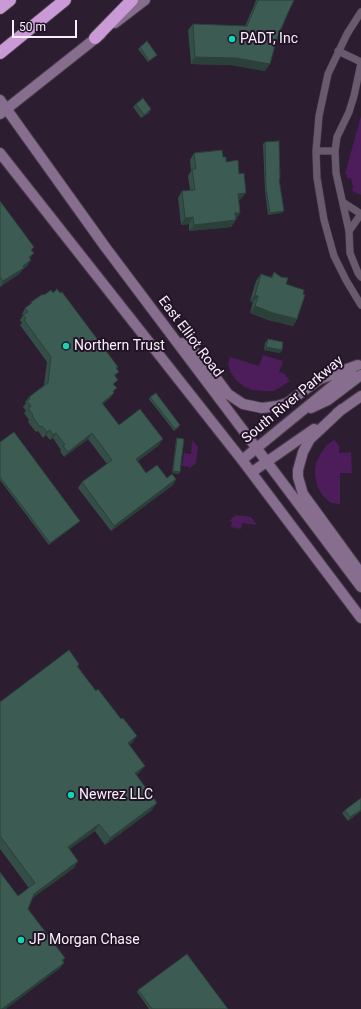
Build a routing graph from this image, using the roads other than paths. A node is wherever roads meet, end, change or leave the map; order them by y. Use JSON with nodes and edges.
{"nodes":[{"id":1,"x":10,"y":0,"type":"edge"},
{"id":2,"x":65,"y":0,"type":"edge"},
{"id":3,"x":132,"y":0,"type":"edge"},
{"id":4,"x":145,"y":0,"type":"edge"},
{"id":5,"x":0,"y":8,"type":"edge"},
{"id":6,"x":361,"y":12,"type":"edge"},
{"id":7,"x":95,"y":38,"type":"junction"},
{"id":8,"x":338,"y":51,"type":"junction"},
{"id":9,"x":0,"y":53,"type":"edge"},
{"id":10,"x":361,"y":62,"type":"edge"},
{"id":11,"x":0,"y":100,"type":"edge"},
{"id":12,"x":3,"y":111,"type":"edge"},
{"id":13,"x":316,"y":151,"type":"junction"},
{"id":14,"x":335,"y":151,"type":"junction"},
{"id":15,"x":0,"y":153,"type":"edge"},
{"id":16,"x":344,"y":203,"type":"junction"},
{"id":17,"x":361,"y":214,"type":"edge"},
{"id":18,"x":349,"y":231,"type":"junction"},
{"id":19,"x":361,"y":277,"type":"edge"},
{"id":20,"x":361,"y":305,"type":"edge"},
{"id":21,"x":173,"y":337,"type":"junction"},
{"id":22,"x":360,"y":364,"type":"edge"},
{"id":23,"x":361,"y":375,"type":"edge"},
{"id":24,"x":361,"y":396,"type":"edge"},
{"id":25,"x":342,"y":409,"type":"junction"},
{"id":26,"x":298,"y":414,"type":"junction"},
{"id":27,"x":257,"y":448,"type":"junction"},
{"id":28,"x":242,"y":460,"type":"junction"},
{"id":29,"x":267,"y":462,"type":"junction"},
{"id":30,"x":252,"y":472,"type":"junction"},
{"id":31,"x":361,"y":579,"type":"edge"},
{"id":32,"x":361,"y":587,"type":"edge"},
{"id":33,"x":361,"y":618,"type":"edge"}],
"edges":[{"from":1,"to":5,"type":"highway"},
{"from":2,"to":9,"type":"highway"},
{"from":3,"to":7,"type":"highway"},
{"from":4,"to":7,"type":"main road"},
{"from":6,"to":8,"type":"street"},
{"from":7,"to":12,"type":"main road"},
{"from":8,"to":10,"type":"street"},
{"from":8,"to":13,"type":"street"},
{"from":10,"to":14,"type":"street"},
{"from":11,"to":12,"type":"main road","name":"East Elliot Road"},
{"from":12,"to":21,"type":"main road","name":"East Elliot Road"},
{"from":13,"to":14,"type":"street"},
{"from":13,"to":20,"type":"street"},
{"from":14,"to":16,"type":"street"},
{"from":15,"to":28,"type":"main road"},
{"from":16,"to":17,"type":"street"},
{"from":16,"to":18,"type":"street"},
{"from":17,"to":18,"type":"street"},
{"from":18,"to":19,"type":"street"},
{"from":21,"to":22,"type":"main road"},
{"from":21,"to":27,"type":"main road","name":"East Elliot Road"},
{"from":22,"to":26,"type":"main road","name":"South River Parkway"},
{"from":23,"to":26,"type":"main road"},
{"from":24,"to":25,"type":"main road"},
{"from":25,"to":29,"type":"main road"},
{"from":25,"to":31,"type":"main road"},
{"from":26,"to":27,"type":"main road","name":"South River Parkway"},
{"from":27,"to":28,"type":"main road","name":"South River Parkway"},
{"from":27,"to":29,"type":"main road","name":"East Elliot Road"},
{"from":28,"to":30,"type":"main road"},
{"from":29,"to":30,"type":"main road"},
{"from":29,"to":32,"type":"main road","name":"East Elliot Road"},
{"from":30,"to":33,"type":"main road"}]}
